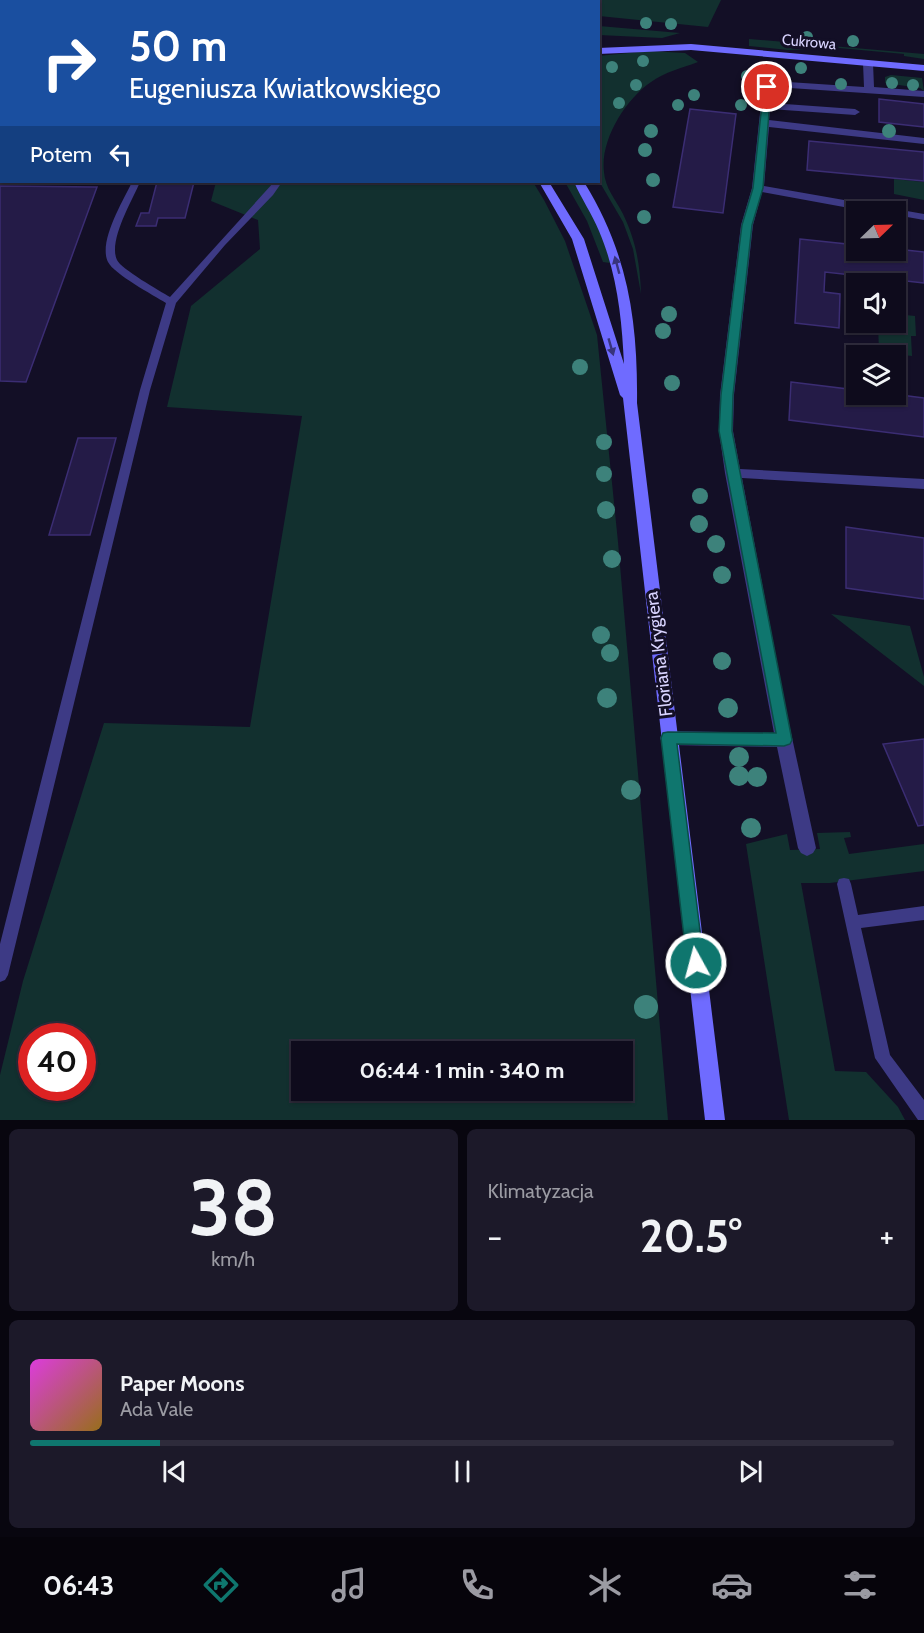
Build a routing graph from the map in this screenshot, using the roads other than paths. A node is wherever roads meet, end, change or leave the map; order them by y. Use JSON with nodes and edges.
{"nodes":[{"id":1,"x":600,"y":41,"type":"edge"},
{"id":2,"x":691,"y":46,"type":"junction"},
{"id":3,"x":600,"y":51,"type":"edge"},
{"id":4,"x":868,"y":63,"type":"junction"},
{"id":5,"x":924,"y":68,"type":"edge"},
{"id":6,"x":869,"y":90,"type":"junction"},
{"id":7,"x":924,"y":94,"type":"edge"},
{"id":8,"x":765,"y":105,"type":"junction"},
{"id":9,"x":855,"y":112,"type":"dead end"},
{"id":10,"x":764,"y":123,"type":"junction"},
{"id":11,"x":924,"y":141,"type":"edge"},
{"id":12,"x":136,"y":183,"type":"edge"},
{"id":13,"x":277,"y":183,"type":"edge"},
{"id":14,"x":545,"y":183,"type":"edge"},
{"id":15,"x":580,"y":183,"type":"edge"},
{"id":16,"x":758,"y":188,"type":"junction"},
{"id":17,"x":846,"y":204,"type":"edge"},
{"id":18,"x":906,"y":214,"type":"edge"},
{"id":19,"x":924,"y":217,"type":"edge"},
{"id":20,"x":171,"y":302,"type":"junction"},
{"id":21,"x":630,"y":403,"type":"junction"},
{"id":22,"x":732,"y":473,"type":"junction"},
{"id":23,"x":924,"y":484,"type":"edge"},
{"id":24,"x":668,"y":738,"type":"junction"},
{"id":25,"x":784,"y":740,"type":"junction"},
{"id":26,"x":807,"y":848,"type":"dead end"},
{"id":27,"x":844,"y":884,"type":"dead end"},
{"id":28,"x":924,"y":913,"type":"edge"},
{"id":29,"x":854,"y":922,"type":"junction"},
{"id":30,"x":0,"y":975,"type":"edge"},
{"id":31,"x":924,"y":1114,"type":"edge"},
{"id":32,"x":715,"y":1120,"type":"edge"}],
"edges":[{"from":1,"to":2,"type":"street","name":"Cukrowa"},
{"from":2,"to":3,"type":"street","name":"Cukrowa"},
{"from":2,"to":4,"type":"street","name":"Cukrowa"},
{"from":4,"to":5,"type":"street","name":"Cukrowa"},
{"from":4,"to":6,"type":"street"},
{"from":6,"to":7,"type":"street"},
{"from":6,"to":8,"type":"street"},
{"from":8,"to":9,"type":"street"},
{"from":8,"to":10,"type":"street"},
{"from":10,"to":11,"type":"street"},
{"from":10,"to":16,"type":"street"},
{"from":12,"to":20,"type":"lane"},
{"from":13,"to":20,"type":"lane"},
{"from":14,"to":21,"type":"street","name":"Floriana Krygiera","one_way":true},
{"from":21,"to":15,"type":"street","name":"Floriana Krygiera","one_way":true},
{"from":16,"to":17,"type":"street"},
{"from":16,"to":22,"type":"street"},
{"from":18,"to":19,"type":"street"},
{"from":20,"to":30,"type":"lane"},
{"from":21,"to":24,"type":"street","name":"Floriana Krygiera"},
{"from":22,"to":23,"type":"street"},
{"from":22,"to":25,"type":"street"},
{"from":24,"to":25,"type":"street"},
{"from":24,"to":32,"type":"street","name":"Floriana Krygiera"},
{"from":25,"to":26,"type":"street"},
{"from":27,"to":29,"type":"lane"},
{"from":28,"to":29,"type":"lane"},
{"from":29,"to":31,"type":"lane"}]}
